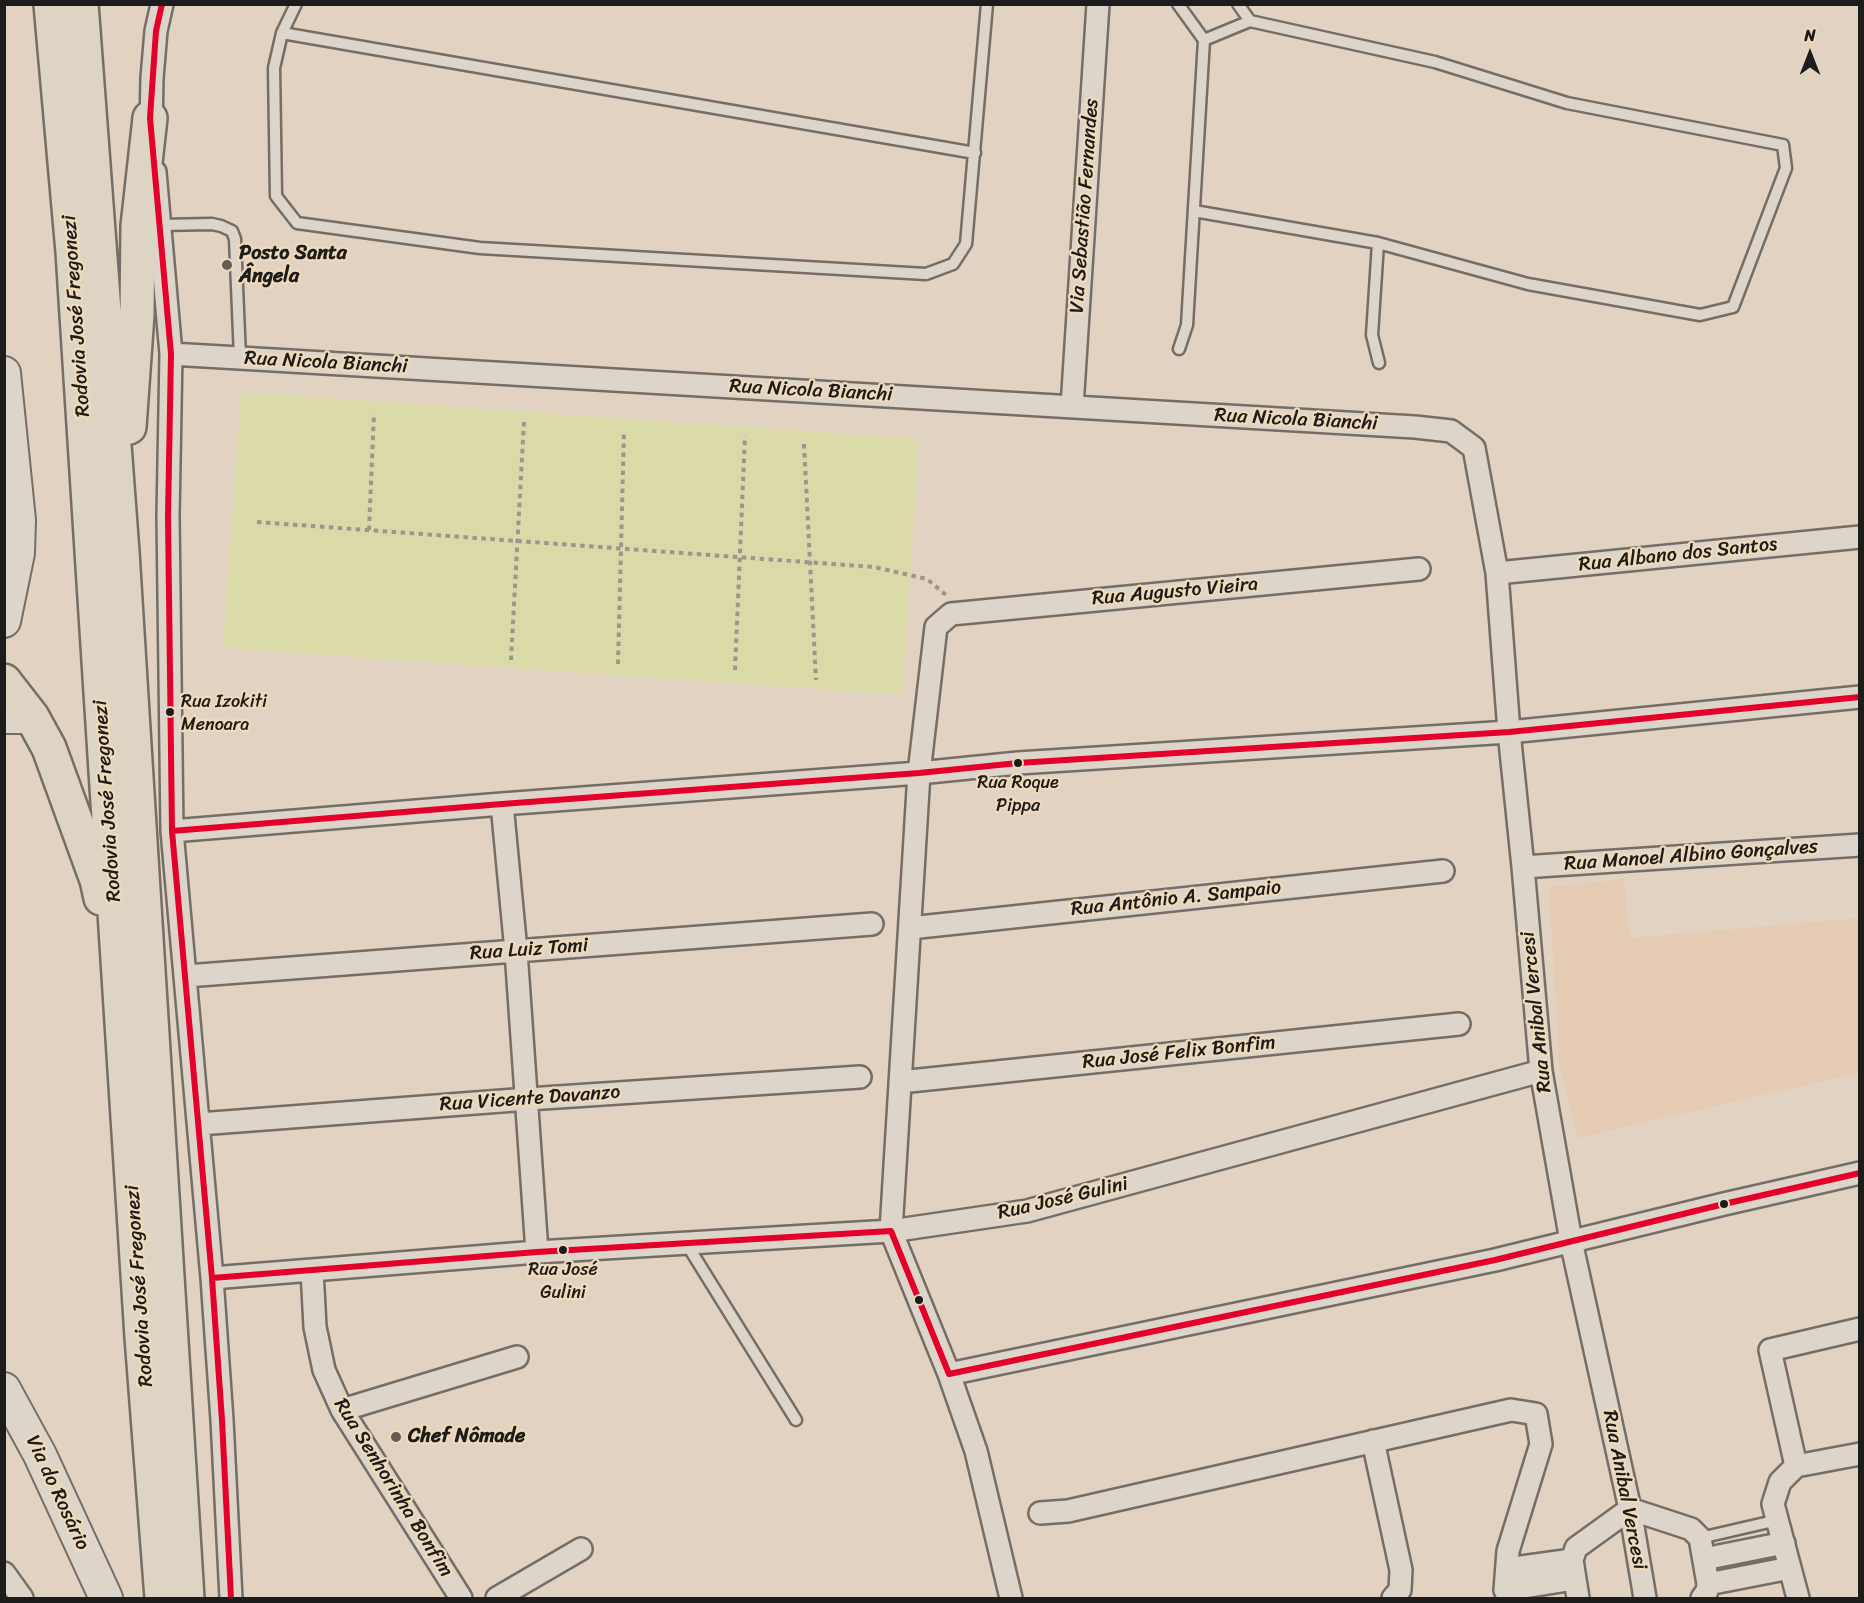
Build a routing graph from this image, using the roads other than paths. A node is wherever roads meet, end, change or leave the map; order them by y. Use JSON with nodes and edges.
{"nodes":[{"id":1,"x":51,"y":4,"type":"edge"},
{"id":2,"x":81,"y":4,"type":"edge"},
{"id":3,"x":162,"y":4,"type":"edge"},
{"id":4,"x":296,"y":4,"type":"edge"},
{"id":5,"x":987,"y":4,"type":"edge"},
{"id":6,"x":1098,"y":4,"type":"edge"},
{"id":7,"x":1178,"y":4,"type":"edge"},
{"id":8,"x":1238,"y":4,"type":"edge"},
{"id":9,"x":1250,"y":21,"type":"junction"},
{"id":10,"x":282,"y":33,"type":"junction"},
{"id":11,"x":1204,"y":40,"type":"junction"},
{"id":12,"x":150,"y":118,"type":"junction"},
{"id":13,"x":975,"y":153,"type":"junction"},
{"id":14,"x":1194,"y":211,"type":"junction"},
{"id":15,"x":160,"y":225,"type":"junction"},
{"id":16,"x":1378,"y":243,"type":"junction"},
{"id":17,"x":1179,"y":350,"type":"dead end"},
{"id":18,"x":171,"y":354,"type":"junction"},
{"id":19,"x":240,"y":358,"type":"junction"},
{"id":20,"x":1379,"y":363,"type":"dead end"},
{"id":21,"x":4,"y":373,"type":"edge"},
{"id":22,"x":1072,"y":407,"type":"junction"},
{"id":23,"x":1451,"y":431,"type":"joint"},
{"id":24,"x":1860,"y":537,"type":"edge"},
{"id":25,"x":122,"y":552,"type":"junction"},
{"id":26,"x":1419,"y":569,"type":"dead end"},
{"id":27,"x":1497,"y":573,"type":"junction"},
{"id":28,"x":4,"y":621,"type":"edge"},
{"id":29,"x":4,"y":681,"type":"edge"},
{"id":30,"x":1860,"y":697,"type":"edge"},
{"id":31,"x":18,"y":717,"type":"edge"},
{"id":32,"x":1509,"y":732,"type":"junction"},
{"id":33,"x":919,"y":773,"type":"junction"},
{"id":34,"x":502,"y":804,"type":"junction"},
{"id":35,"x":172,"y":831,"type":"junction"},
{"id":36,"x":1860,"y":845,"type":"edge"},
{"id":37,"x":1523,"y":867,"type":"junction"},
{"id":38,"x":1443,"y":871,"type":"dead end"},
{"id":39,"x":872,"y":924,"type":"dead end"},
{"id":40,"x":910,"y":928,"type":"junction"},
{"id":41,"x":516,"y":951,"type":"junction"},
{"id":42,"x":186,"y":976,"type":"junction"},
{"id":43,"x":122,"y":1003,"type":"junction"},
{"id":44,"x":1459,"y":1024,"type":"dead end"},
{"id":45,"x":1541,"y":1071,"type":"junction"},
{"id":46,"x":860,"y":1077,"type":"dead end"},
{"id":47,"x":900,"y":1082,"type":"junction"},
{"id":48,"x":528,"y":1099,"type":"junction"},
{"id":49,"x":199,"y":1124,"type":"junction"},
{"id":50,"x":1860,"y":1173,"type":"edge"},
{"id":51,"x":891,"y":1231,"type":"junction"},
{"id":52,"x":1571,"y":1241,"type":"junction"},
{"id":53,"x":686,"y":1243,"type":"junction"},
{"id":54,"x":537,"y":1252,"type":"junction"},
{"id":55,"x":312,"y":1270,"type":"junction"},
{"id":56,"x":212,"y":1278,"type":"junction"},
{"id":57,"x":1860,"y":1329,"type":"edge"},
{"id":58,"x":518,"y":1357,"type":"dead end"},
{"id":59,"x":949,"y":1374,"type":"junction"},
{"id":60,"x":4,"y":1389,"type":"edge"},
{"id":61,"x":342,"y":1410,"type":"junction"},
{"id":62,"x":796,"y":1420,"type":"dead end"},
{"id":63,"x":1373,"y":1441,"type":"junction"},
{"id":64,"x":1860,"y":1454,"type":"edge"},
{"id":65,"x":1796,"y":1466,"type":"junction"},
{"id":66,"x":1630,"y":1509,"type":"junction"},
{"id":67,"x":1040,"y":1513,"type":"dead end"},
{"id":68,"x":1778,"y":1520,"type":"junction"},
{"id":69,"x":1700,"y":1538,"type":"junction"},
{"id":70,"x":1784,"y":1543,"type":"junction"},
{"id":71,"x":581,"y":1549,"type":"dead end"},
{"id":72,"x":1704,"y":1559,"type":"junction"},
{"id":73,"x":1790,"y":1568,"type":"junction"},
{"id":74,"x":4,"y":1573,"type":"edge"},
{"id":75,"x":1575,"y":1579,"type":"edge"},
{"id":76,"x":1507,"y":1586,"type":"edge"},
{"id":77,"x":1705,"y":1591,"type":"edge"},
{"id":78,"x":22,"y":1599,"type":"edge"},
{"id":79,"x":106,"y":1599,"type":"edge"},
{"id":80,"x":162,"y":1599,"type":"edge"},
{"id":81,"x":187,"y":1599,"type":"edge"},
{"id":82,"x":231,"y":1599,"type":"edge"},
{"id":83,"x":461,"y":1599,"type":"edge"},
{"id":84,"x":497,"y":1599,"type":"edge"},
{"id":85,"x":1011,"y":1599,"type":"edge"},
{"id":86,"x":1393,"y":1599,"type":"edge"},
{"id":87,"x":1645,"y":1599,"type":"edge"},
{"id":88,"x":1798,"y":1599,"type":"edge"}],
"edges":[{"from":1,"to":43,"type":"highway","name":"Rodovia José Fregonezi"},
{"from":2,"to":25,"type":"highway","name":"Rodovia José Fregonezi"},
{"from":3,"to":12,"type":"street"},
{"from":4,"to":10,"type":"lane"},
{"from":5,"to":13,"type":"lane"},
{"from":6,"to":22,"type":"street","name":"Via Sebastião Fernandes"},
{"from":7,"to":11,"type":"lane"},
{"from":8,"to":9,"type":"lane"},
{"from":9,"to":11,"type":"lane"},
{"from":9,"to":16,"type":"lane"},
{"from":10,"to":13,"type":"lane"},
{"from":10,"to":13,"type":"lane"},
{"from":11,"to":14,"type":"lane"},
{"from":12,"to":15,"type":"street"},
{"from":12,"to":25,"type":"highway"},
{"from":14,"to":16,"type":"lane"},
{"from":14,"to":17,"type":"lane"},
{"from":15,"to":18,"type":"street"},
{"from":15,"to":19,"type":"lane"},
{"from":16,"to":20,"type":"lane"},
{"from":18,"to":19,"type":"street","name":"Rua Nicola Bianchi"},
{"from":18,"to":35,"type":"street"},
{"from":19,"to":22,"type":"street","name":"Rua Nicola Bianchi"},
{"from":21,"to":28,"type":"street"},
{"from":22,"to":23,"type":"street","name":"Rua Nicola Bianchi"},
{"from":23,"to":27,"type":"street","name":"Rua Anibal Vercesi"},
{"from":24,"to":27,"type":"street","name":"Rua Albano dos Santos"},
{"from":25,"to":81,"type":"highway","name":"Rodovia José Fregonezi"},
{"from":26,"to":33,"type":"street","name":"Rua Augusto Vieira"},
{"from":27,"to":32,"type":"street","name":"Rua Anibal Vercesi"},
{"from":29,"to":31,"type":"highway"},
{"from":30,"to":32,"type":"street"},
{"from":31,"to":43,"type":"highway"},
{"from":32,"to":33,"type":"street"},
{"from":32,"to":37,"type":"street","name":"Rua Anibal Vercesi"},
{"from":33,"to":34,"type":"street"},
{"from":33,"to":40,"type":"street"},
{"from":34,"to":35,"type":"street"},
{"from":34,"to":41,"type":"street"},
{"from":35,"to":42,"type":"street"},
{"from":36,"to":37,"type":"street","name":"Rua Manoel Albino Gonçalves"},
{"from":37,"to":45,"type":"street","name":"Rua Anibal Vercesi"},
{"from":38,"to":40,"type":"street","name":"Rua Antônio A. Sampaio"},
{"from":39,"to":41,"type":"street","name":"Rua Luiz Tomi"},
{"from":40,"to":47,"type":"street"},
{"from":41,"to":42,"type":"street","name":"Rua Luiz Tomi"},
{"from":41,"to":48,"type":"street"},
{"from":42,"to":49,"type":"street"},
{"from":43,"to":80,"type":"highway","name":"Rodovia José Fregonezi"},
{"from":44,"to":47,"type":"street","name":"Rua José Felix Bonfim"},
{"from":45,"to":51,"type":"street","name":"Rua José Gulini"},
{"from":45,"to":52,"type":"street","name":"Rua Anibal Vercesi"},
{"from":46,"to":48,"type":"street","name":"Rua Vicente Davanzo"},
{"from":47,"to":51,"type":"street"},
{"from":48,"to":49,"type":"street","name":"Rua Vicente Davanzo"},
{"from":48,"to":54,"type":"street"},
{"from":49,"to":56,"type":"street"},
{"from":50,"to":52,"type":"street"},
{"from":51,"to":53,"type":"street","name":"Rua José Gulini"},
{"from":51,"to":59,"type":"street"},
{"from":52,"to":59,"type":"street"},
{"from":52,"to":66,"type":"street","name":"Rua Anibal Vercesi"},
{"from":53,"to":54,"type":"street","name":"Rua José Gulini"},
{"from":53,"to":62,"type":"lane"},
{"from":54,"to":55,"type":"street","name":"Rua José Gulini"},
{"from":55,"to":56,"type":"street","name":"Rua José Gulini"},
{"from":55,"to":61,"type":"street","name":"Rua Senhorinha Bonfim"},
{"from":56,"to":82,"type":"street"},
{"from":57,"to":65,"type":"street"},
{"from":58,"to":61,"type":"street"},
{"from":59,"to":85,"type":"street"},
{"from":60,"to":79,"type":"street","name":"Via do Rosário"},
{"from":61,"to":83,"type":"street","name":"Rua Senhorinha Bonfim"},
{"from":63,"to":67,"type":"street"},
{"from":63,"to":76,"type":"street"},
{"from":63,"to":86,"type":"street"},
{"from":64,"to":65,"type":"street"},
{"from":65,"to":68,"type":"street"},
{"from":66,"to":69,"type":"street"},
{"from":66,"to":75,"type":"street"},
{"from":66,"to":87,"type":"street","name":"Rua Anibal Vercesi"},
{"from":68,"to":69,"type":"lane"},
{"from":68,"to":70,"type":"street"},
{"from":69,"to":72,"type":"street"},
{"from":70,"to":72,"type":"street"},
{"from":70,"to":73,"type":"street"},
{"from":71,"to":84,"type":"street"},
{"from":72,"to":77,"type":"street"},
{"from":73,"to":77,"type":"street"},
{"from":73,"to":88,"type":"street"},
{"from":74,"to":78,"type":"street"},
{"from":75,"to":76,"type":"street"}]}
